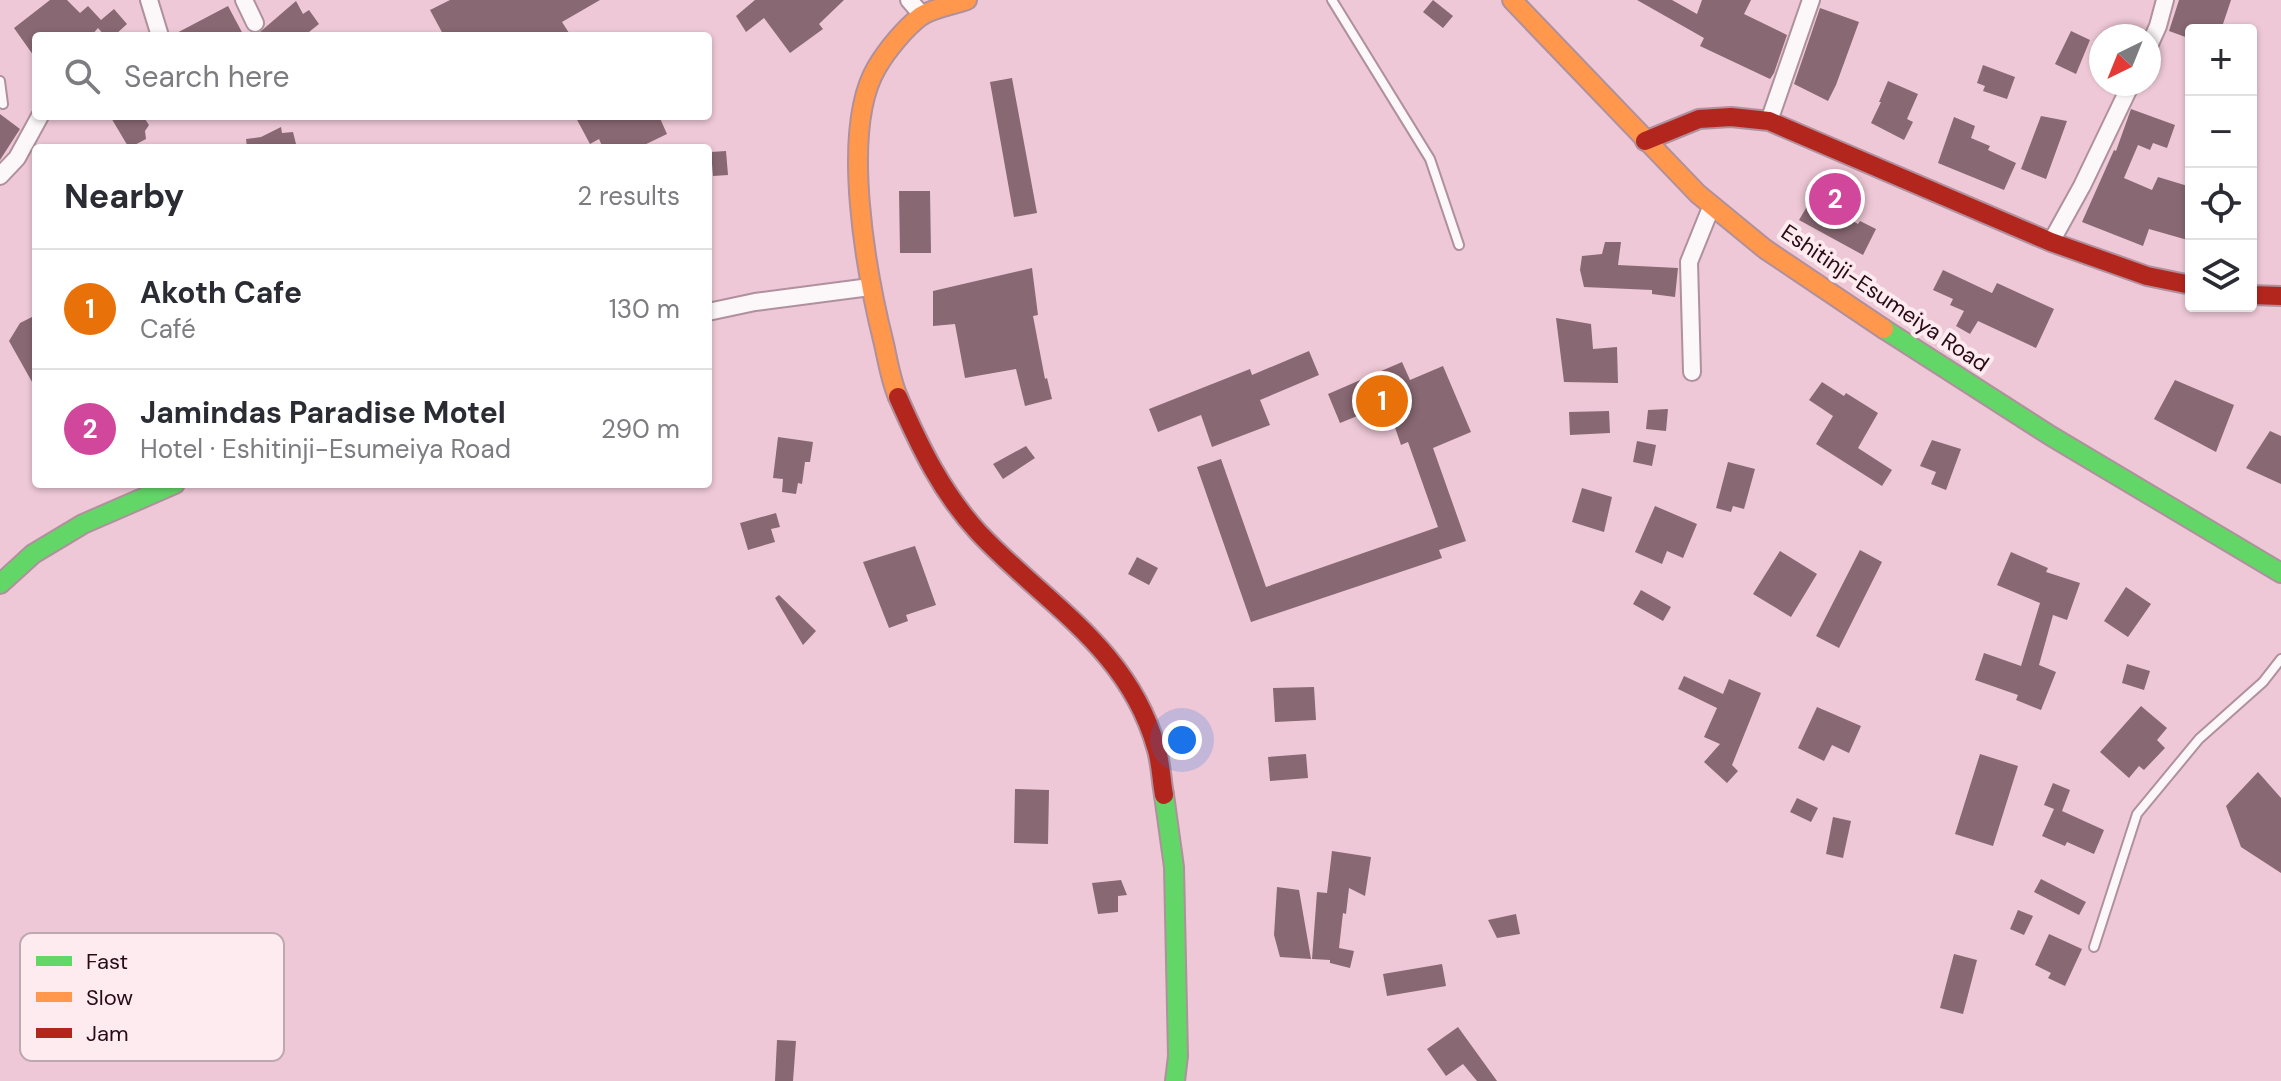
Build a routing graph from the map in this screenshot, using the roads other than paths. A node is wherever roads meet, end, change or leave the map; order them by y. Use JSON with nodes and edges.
{"nodes":[{"id":1,"x":149,"y":0,"type":"edge"},
{"id":2,"x":244,"y":0,"type":"edge"},
{"id":3,"x":909,"y":0,"type":"edge"},
{"id":4,"x":967,"y":0,"type":"edge"},
{"id":5,"x":1332,"y":0,"type":"edge"},
{"id":6,"x":1512,"y":0,"type":"edge"},
{"id":7,"x":1811,"y":0,"type":"edge"},
{"id":8,"x":2165,"y":0,"type":"edge"},
{"id":9,"x":922,"y":15,"type":"junction"},
{"id":10,"x":255,"y":23,"type":"dead end"},
{"id":11,"x":2159,"y":24,"type":"edge"},
{"id":12,"x":159,"y":32,"type":"edge"},
{"id":13,"x":0,"y":81,"type":"edge"},
{"id":14,"x":2125,"y":96,"type":"edge"},
{"id":15,"x":3,"y":104,"type":"dead end"},
{"id":16,"x":38,"y":120,"type":"edge"},
{"id":17,"x":1769,"y":121,"type":"junction"},
{"id":18,"x":1645,"y":141,"type":"junction"},
{"id":19,"x":0,"y":176,"type":"edge"},
{"id":20,"x":1712,"y":205,"type":"junction"},
{"id":21,"x":2051,"y":242,"type":"junction"},
{"id":22,"x":1459,"y":245,"type":"dead end"},
{"id":23,"x":2185,"y":284,"type":"edge"},
{"id":24,"x":870,"y":287,"type":"junction"},
{"id":25,"x":2257,"y":295,"type":"edge"},
{"id":26,"x":2281,"y":296,"type":"edge"},
{"id":27,"x":712,"y":311,"type":"edge"},
{"id":28,"x":1692,"y":372,"type":"dead end"},
{"id":29,"x":166,"y":488,"type":"edge"},
{"id":30,"x":2281,"y":573,"type":"edge"},
{"id":31,"x":0,"y":584,"type":"edge"},
{"id":32,"x":2281,"y":659,"type":"edge"},
{"id":33,"x":2094,"y":947,"type":"dead end"},
{"id":34,"x":1175,"y":1081,"type":"edge"}],
"edges":[{"from":1,"to":12,"type":"street"},
{"from":2,"to":10,"type":"street"},
{"from":3,"to":9,"type":"street"},
{"from":4,"to":9,"type":"main road"},
{"from":5,"to":22,"type":"lane"},
{"from":6,"to":18,"type":"main road","name":"Eshitinji-Esumeiya Road"},
{"from":7,"to":17,"type":"street"},
{"from":8,"to":11,"type":"street"},
{"from":9,"to":24,"type":"main road"},
{"from":13,"to":15,"type":"lane"},
{"from":14,"to":21,"type":"street"},
{"from":16,"to":19,"type":"street"},
{"from":17,"to":18,"type":"main road"},
{"from":17,"to":21,"type":"main road"},
{"from":18,"to":20,"type":"main road","name":"Eshitinji-Esumeiya Road"},
{"from":20,"to":28,"type":"street"},
{"from":20,"to":30,"type":"main road","name":"Eshitinji-Esumeiya Road"},
{"from":21,"to":23,"type":"main road"},
{"from":24,"to":27,"type":"street"},
{"from":24,"to":34,"type":"main road"},
{"from":25,"to":26,"type":"main road"},
{"from":29,"to":31,"type":"main road"},
{"from":32,"to":33,"type":"lane"}]}
